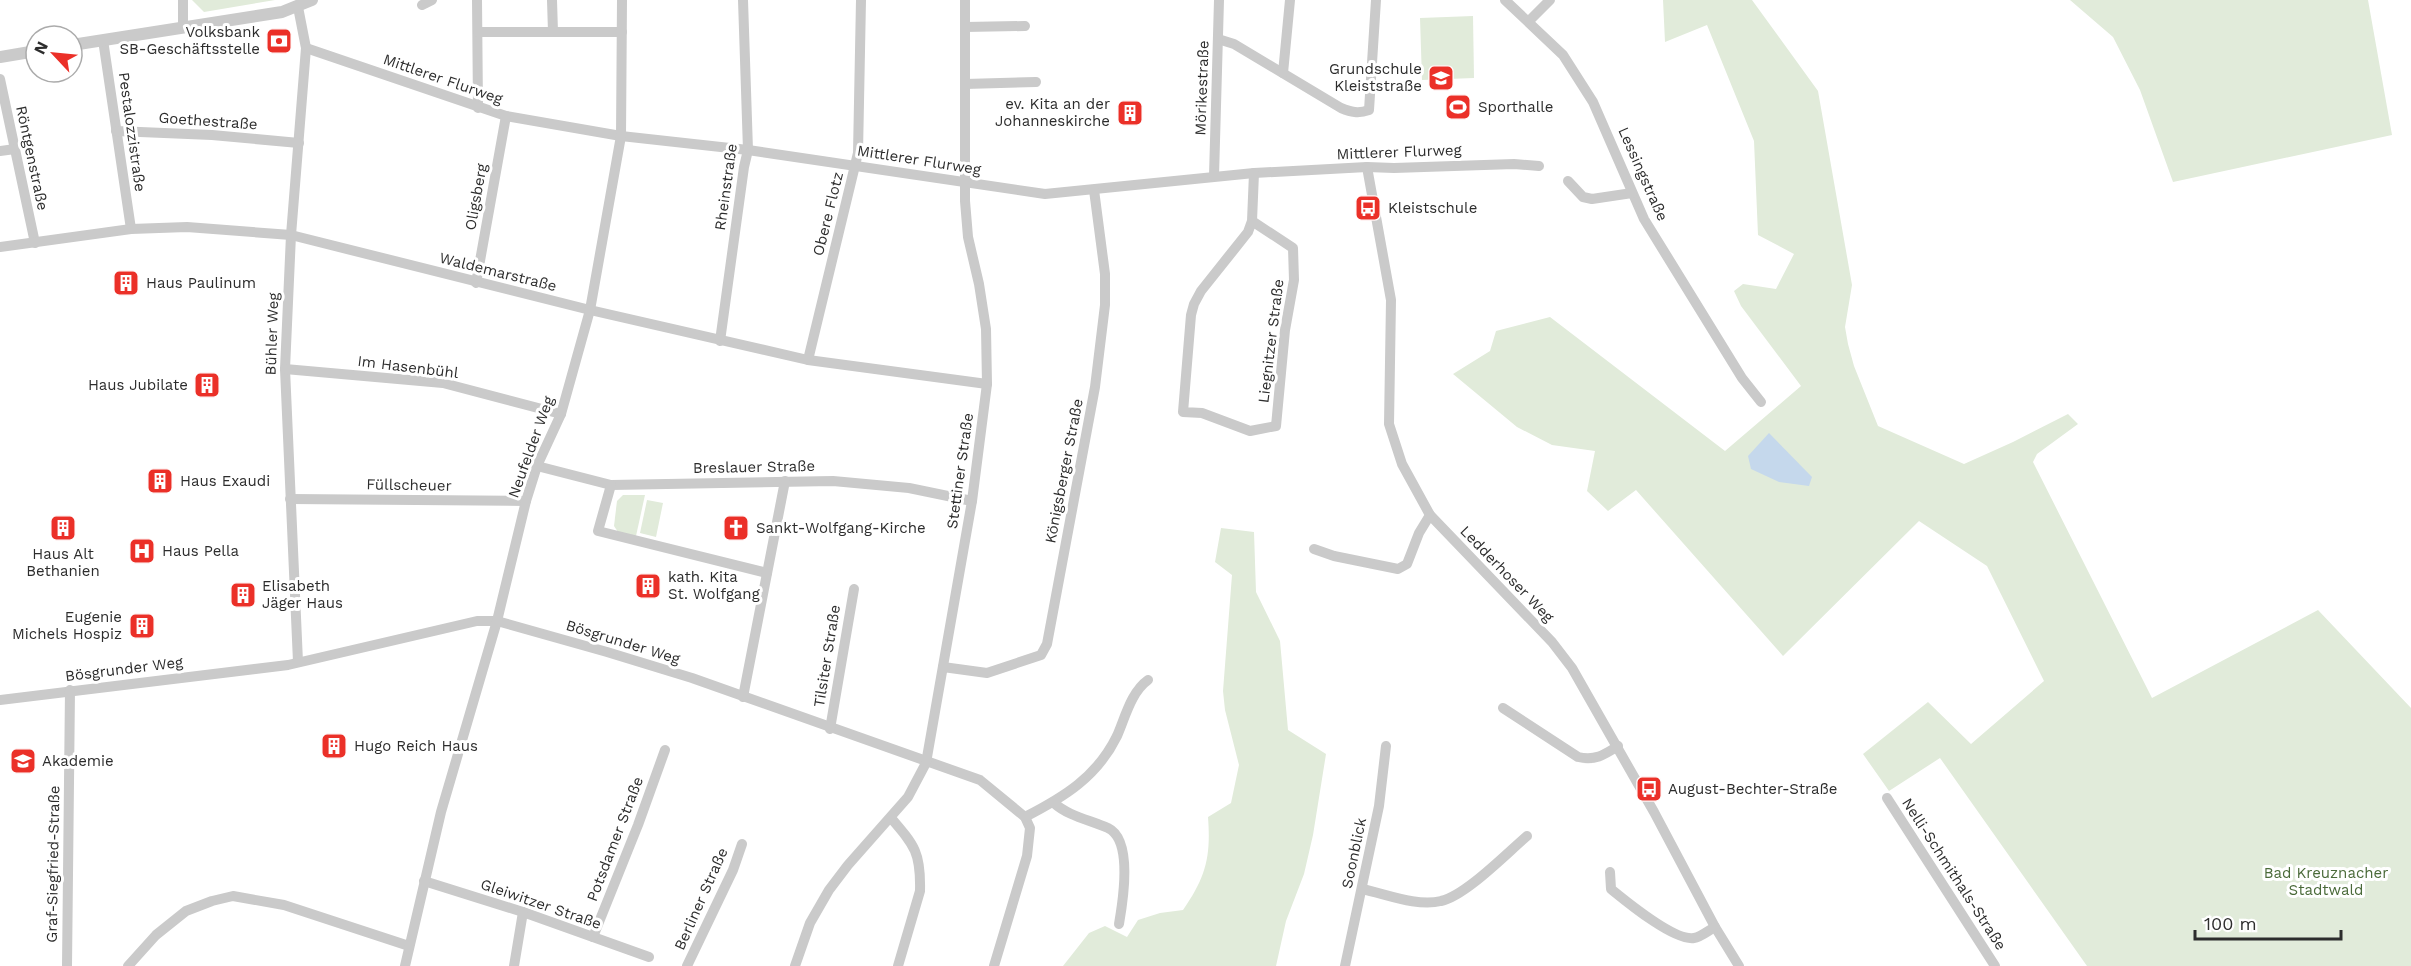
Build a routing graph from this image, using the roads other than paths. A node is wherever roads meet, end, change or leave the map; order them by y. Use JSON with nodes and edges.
{"nodes":[{"id":1,"x":183,"y":0,"type":"edge"},
{"id":2,"x":312,"y":0,"type":"edge"},
{"id":3,"x":477,"y":0,"type":"edge"},
{"id":4,"x":552,"y":0,"type":"edge"},
{"id":5,"x":622,"y":0,"type":"edge"},
{"id":6,"x":743,"y":0,"type":"edge"},
{"id":7,"x":861,"y":0,"type":"edge"},
{"id":8,"x":965,"y":0,"type":"edge"},
{"id":9,"x":1219,"y":0,"type":"edge"},
{"id":10,"x":1290,"y":0,"type":"edge"},
{"id":11,"x":1376,"y":0,"type":"edge"},
{"id":12,"x":1505,"y":0,"type":"edge"},
{"id":13,"x":1550,"y":0,"type":"edge"},
{"id":14,"x":298,"y":7,"type":"junction"},
{"id":15,"x":1528,"y":21,"type":"junction"},
{"id":16,"x":1025,"y":26,"type":"dead end"},
{"id":17,"x":183,"y":27,"type":"junction"},
{"id":18,"x":965,"y":27,"type":"junction"},
{"id":19,"x":478,"y":32,"type":"junction"},
{"id":20,"x":553,"y":32,"type":"junction"},
{"id":21,"x":622,"y":32,"type":"junction"},
{"id":22,"x":1218,"y":39,"type":"junction"},
{"id":23,"x":103,"y":40,"type":"junction"},
{"id":24,"x":84,"y":43,"type":"edge"},
{"id":25,"x":306,"y":48,"type":"junction"},
{"id":26,"x":24,"y":53,"type":"edge"},
{"id":27,"x":0,"y":57,"type":"edge"},
{"id":28,"x":1283,"y":73,"type":"junction"},
{"id":29,"x":0,"y":79,"type":"edge"},
{"id":30,"x":1036,"y":82,"type":"dead end"},
{"id":31,"x":965,"y":84,"type":"junction"},
{"id":32,"x":478,"y":108,"type":"junction"},
{"id":33,"x":506,"y":116,"type":"junction"},
{"id":34,"x":116,"y":131,"type":"junction"},
{"id":35,"x":621,"y":136,"type":"junction"},
{"id":36,"x":299,"y":143,"type":"junction"},
{"id":37,"x":15,"y":149,"type":"junction"},
{"id":38,"x":748,"y":150,"type":"junction"},
{"id":39,"x":0,"y":151,"type":"edge"},
{"id":40,"x":855,"y":165,"type":"junction"},
{"id":41,"x":1539,"y":166,"type":"dead end"},
{"id":42,"x":1367,"y":167,"type":"junction"},
{"id":43,"x":1254,"y":173,"type":"junction"},
{"id":44,"x":1214,"y":177,"type":"junction"},
{"id":45,"x":1568,"y":181,"type":"dead end"},
{"id":46,"x":965,"y":183,"type":"junction"},
{"id":47,"x":1094,"y":190,"type":"junction"},
{"id":48,"x":1632,"y":193,"type":"junction"},
{"id":49,"x":1252,"y":221,"type":"junction"},
{"id":50,"x":131,"y":229,"type":"junction"},
{"id":51,"x":291,"y":235,"type":"junction"},
{"id":52,"x":35,"y":243,"type":"junction"},
{"id":53,"x":0,"y":247,"type":"edge"},
{"id":54,"x":476,"y":283,"type":"junction"},
{"id":55,"x":590,"y":310,"type":"junction"},
{"id":56,"x":720,"y":341,"type":"junction"},
{"id":57,"x":808,"y":360,"type":"junction"},
{"id":58,"x":285,"y":369,"type":"junction"},
{"id":59,"x":987,"y":384,"type":"junction"},
{"id":60,"x":1761,"y":402,"type":"dead end"},
{"id":61,"x":561,"y":414,"type":"junction"},
{"id":62,"x":537,"y":466,"type":"junction"},
{"id":63,"x":785,"y":481,"type":"junction"},
{"id":64,"x":611,"y":485,"type":"junction"},
{"id":65,"x":290,"y":499,"type":"junction"},
{"id":66,"x":526,"y":501,"type":"junction"},
{"id":67,"x":972,"y":501,"type":"junction"},
{"id":68,"x":1430,"y":515,"type":"junction"},
{"id":69,"x":1314,"y":549,"type":"dead end"},
{"id":70,"x":767,"y":573,"type":"junction"},
{"id":71,"x":854,"y":589,"type":"dead end"},
{"id":72,"x":497,"y":621,"type":"junction"},
{"id":73,"x":298,"y":662,"type":"junction"},
{"id":74,"x":943,"y":668,"type":"junction"},
{"id":75,"x":1148,"y":680,"type":"dead end"},
{"id":76,"x":70,"y":690,"type":"junction"},
{"id":77,"x":743,"y":697,"type":"junction"},
{"id":78,"x":0,"y":700,"type":"edge"},
{"id":79,"x":1503,"y":708,"type":"dead end"},
{"id":80,"x":830,"y":729,"type":"junction"},
{"id":81,"x":1386,"y":746,"type":"dead end"},
{"id":82,"x":1618,"y":746,"type":"junction"},
{"id":83,"x":665,"y":750,"type":"dead end"},
{"id":84,"x":926,"y":763,"type":"junction"},
{"id":85,"x":1887,"y":798,"type":"dead end"},
{"id":86,"x":1054,"y":802,"type":"junction"},
{"id":87,"x":1025,"y":817,"type":"junction"},
{"id":88,"x":891,"y":818,"type":"junction"},
{"id":89,"x":1527,"y":836,"type":"dead end"},
{"id":90,"x":742,"y":844,"type":"dead end"},
{"id":91,"x":1610,"y":872,"type":"dead end"},
{"id":92,"x":424,"y":881,"type":"junction"},
{"id":93,"x":1362,"y":889,"type":"junction"},
{"id":94,"x":523,"y":912,"type":"junction"},
{"id":95,"x":1119,"y":924,"type":"dead end"},
{"id":96,"x":1715,"y":927,"type":"junction"},
{"id":97,"x":593,"y":937,"type":"junction"},
{"id":98,"x":409,"y":946,"type":"junction"},
{"id":99,"x":649,"y":957,"type":"dead end"},
{"id":100,"x":67,"y":966,"type":"edge"},
{"id":101,"x":128,"y":966,"type":"edge"},
{"id":102,"x":405,"y":966,"type":"edge"},
{"id":103,"x":514,"y":966,"type":"edge"},
{"id":104,"x":687,"y":966,"type":"edge"},
{"id":105,"x":795,"y":966,"type":"edge"},
{"id":106,"x":898,"y":966,"type":"edge"},
{"id":107,"x":994,"y":966,"type":"edge"},
{"id":108,"x":1345,"y":966,"type":"edge"},
{"id":109,"x":1739,"y":966,"type":"edge"},
{"id":110,"x":1995,"y":966,"type":"edge"}],
"edges":[{"from":1,"to":17,"type":"street"},
{"from":2,"to":14,"type":"street"},
{"from":3,"to":19,"type":"street"},
{"from":4,"to":20,"type":"street"},
{"from":5,"to":21,"type":"street","name":"Neufelder Weg"},
{"from":6,"to":38,"type":"street","name":"Rheinstraße"},
{"from":7,"to":40,"type":"street","name":"Obere Flotz"},
{"from":8,"to":18,"type":"street","name":"Stettiner Straße"},
{"from":9,"to":22,"type":"street","name":"Mörikestraße"},
{"from":10,"to":28,"type":"street"},
{"from":11,"to":28,"type":"street"},
{"from":12,"to":15,"type":"street","name":"Lessingstraße"},
{"from":13,"to":15,"type":"street"},
{"from":14,"to":17,"type":"street"},
{"from":14,"to":25,"type":"street","name":"Bühler Weg"},
{"from":15,"to":48,"type":"street","name":"Lessingstraße"},
{"from":16,"to":18,"type":"street"},
{"from":17,"to":23,"type":"street"},
{"from":18,"to":31,"type":"street","name":"Stettiner Straße"},
{"from":19,"to":20,"type":"street"},
{"from":19,"to":32,"type":"street"},
{"from":20,"to":21,"type":"street"},
{"from":21,"to":35,"type":"street","name":"Neufelder Weg"},
{"from":22,"to":28,"type":"street"},
{"from":22,"to":44,"type":"street","name":"Mörikestraße"},
{"from":23,"to":24,"type":"street"},
{"from":23,"to":34,"type":"street","name":"Pestalozzistraße"},
{"from":25,"to":32,"type":"street","name":"Mittlerer Flurweg"},
{"from":25,"to":36,"type":"street","name":"Bühler Weg"},
{"from":26,"to":27,"type":"street"},
{"from":29,"to":37,"type":"street","name":"Röntgenstraße"},
{"from":30,"to":31,"type":"street"},
{"from":31,"to":46,"type":"street","name":"Stettiner Straße"},
{"from":32,"to":33,"type":"street","name":"Mittlerer Flurweg"},
{"from":33,"to":35,"type":"street","name":"Mittlerer Flurweg"},
{"from":33,"to":54,"type":"street","name":"Oligsberg"},
{"from":34,"to":36,"type":"street","name":"Goethestraße"},
{"from":34,"to":50,"type":"street","name":"Pestalozzistraße"},
{"from":35,"to":38,"type":"street","name":"Mittlerer Flurweg"},
{"from":35,"to":55,"type":"street","name":"Neufelder Weg"},
{"from":36,"to":51,"type":"street","name":"Bühler Weg"},
{"from":37,"to":39,"type":"street"},
{"from":37,"to":52,"type":"street","name":"Röntgenstraße"},
{"from":38,"to":40,"type":"street","name":"Mittlerer Flurweg"},
{"from":38,"to":56,"type":"street","name":"Rheinstraße"},
{"from":40,"to":46,"type":"street","name":"Mittlerer Flurweg"},
{"from":40,"to":57,"type":"street","name":"Obere Flotz"},
{"from":41,"to":42,"type":"street","name":"Mittlerer Flurweg"},
{"from":42,"to":43,"type":"street","name":"Mittlerer Flurweg"},
{"from":42,"to":68,"type":"street","name":"Ledderhoser Weg"},
{"from":43,"to":44,"type":"street","name":"Mittlerer Flurweg"},
{"from":43,"to":49,"type":"street"},
{"from":44,"to":47,"type":"street","name":"Mittlerer Flurweg"},
{"from":45,"to":48,"type":"street"},
{"from":46,"to":47,"type":"street","name":"Mittlerer Flurweg"},
{"from":46,"to":59,"type":"street","name":"Stettiner Straße"},
{"from":47,"to":74,"type":"street","name":"Königsberger Straße"},
{"from":48,"to":60,"type":"street","name":"Lessingstraße"},
{"from":49,"to":49,"type":"street","name":"Liegnitzer Straße"},
{"from":50,"to":51,"type":"street","name":"Waldemarstraße"},
{"from":50,"to":52,"type":"street","name":"Waldemarstraße"},
{"from":51,"to":54,"type":"street","name":"Waldemarstraße"},
{"from":51,"to":58,"type":"street","name":"Bühler Weg"},
{"from":52,"to":53,"type":"street","name":"Waldemarstraße"},
{"from":54,"to":55,"type":"street","name":"Waldemarstraße"},
{"from":55,"to":56,"type":"street","name":"Waldemarstraße"},
{"from":55,"to":61,"type":"street","name":"Neufelder Weg"},
{"from":56,"to":57,"type":"street","name":"Waldemarstraße"},
{"from":57,"to":59,"type":"street","name":"Waldemarstraße"},
{"from":58,"to":61,"type":"street","name":"Im Hasenbühl"},
{"from":58,"to":65,"type":"street","name":"Bühler Weg"},
{"from":59,"to":67,"type":"street","name":"Stettiner Straße"},
{"from":61,"to":62,"type":"street","name":"Neufelder Weg"},
{"from":62,"to":64,"type":"street","name":"Breslauer Straße"},
{"from":62,"to":66,"type":"street","name":"Neufelder Weg"},
{"from":63,"to":64,"type":"street","name":"Breslauer Straße"},
{"from":63,"to":67,"type":"street","name":"Breslauer Straße"},
{"from":63,"to":70,"type":"street"},
{"from":64,"to":70,"type":"street"},
{"from":65,"to":66,"type":"street","name":"Füllscheuer"},
{"from":65,"to":73,"type":"street","name":"Bühler Weg"},
{"from":66,"to":72,"type":"street","name":"Neufelder Weg"},
{"from":67,"to":74,"type":"street","name":"Stettiner Straße"},
{"from":68,"to":69,"type":"street"},
{"from":68,"to":82,"type":"street","name":"Ledderhoser Weg"},
{"from":70,"to":77,"type":"street"},
{"from":71,"to":80,"type":"street","name":"Tilsiter Straße"},
{"from":72,"to":73,"type":"street","name":"Bösgrunder Weg"},
{"from":72,"to":77,"type":"street","name":"Bösgrunder Weg"},
{"from":72,"to":92,"type":"street","name":"Neufelder Weg"},
{"from":73,"to":76,"type":"street","name":"Bösgrunder Weg"},
{"from":74,"to":84,"type":"street","name":"Stettiner Straße"},
{"from":75,"to":86,"type":"street"},
{"from":76,"to":78,"type":"street","name":"Bösgrunder Weg"},
{"from":76,"to":100,"type":"street","name":"Graf-Siegfried-Straße"},
{"from":77,"to":80,"type":"street","name":"Bösgrunder Weg"},
{"from":79,"to":82,"type":"street"},
{"from":80,"to":84,"type":"street","name":"Bösgrunder Weg"},
{"from":81,"to":93,"type":"street","name":"Soonblick"},
{"from":82,"to":96,"type":"street","name":"Ledderhoser Weg"},
{"from":83,"to":97,"type":"street","name":"Potsdamer Straße"},
{"from":84,"to":87,"type":"street","name":"Bösgrunder Weg"},
{"from":84,"to":88,"type":"street","name":"Stettiner Straße"},
{"from":85,"to":110,"type":"street","name":"Nelli-Schmithals-Straße"},
{"from":86,"to":87,"type":"street"},
{"from":86,"to":95,"type":"street"},
{"from":87,"to":107,"type":"street"},
{"from":88,"to":105,"type":"street","name":"Stettiner Straße"},
{"from":88,"to":106,"type":"street"},
{"from":89,"to":93,"type":"street"},
{"from":90,"to":104,"type":"street","name":"Berliner Straße"},
{"from":91,"to":96,"type":"street"},
{"from":92,"to":94,"type":"street","name":"Gleiwitzer Straße"},
{"from":92,"to":98,"type":"street","name":"Neufelder Weg"},
{"from":93,"to":108,"type":"street","name":"Soonblick"},
{"from":94,"to":97,"type":"street","name":"Gleiwitzer Straße"},
{"from":94,"to":103,"type":"street"},
{"from":96,"to":109,"type":"street","name":"Ledderhoser Weg"},
{"from":97,"to":99,"type":"street","name":"Gleiwitzer Straße"},
{"from":98,"to":101,"type":"street"},
{"from":98,"to":102,"type":"street","name":"Neufelder Weg"}]}
